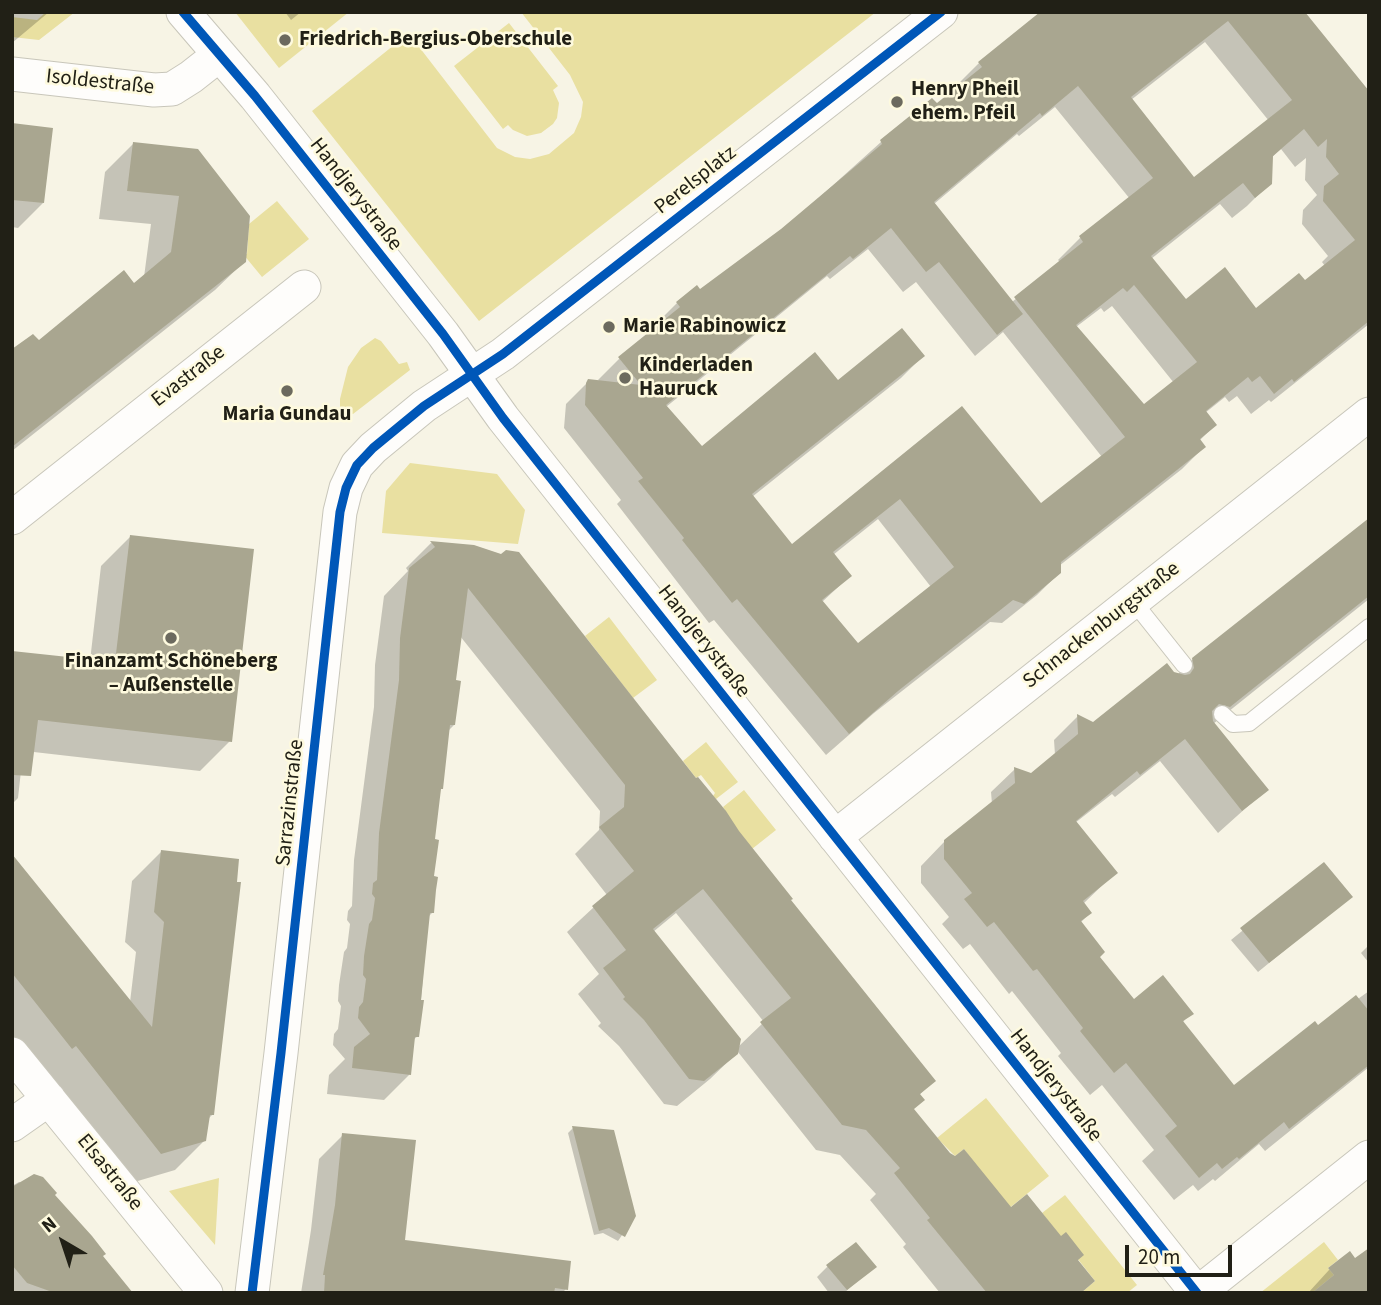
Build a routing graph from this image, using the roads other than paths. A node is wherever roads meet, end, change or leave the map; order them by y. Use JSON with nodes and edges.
{"nodes":[{"id":1,"x":183,"y":12,"type":"edge"},
{"id":2,"x":941,"y":12,"type":"edge"},
{"id":3,"x":219,"y":55,"type":"junction"},
{"id":4,"x":12,"y":74,"type":"edge"},
{"id":5,"x":304,"y":286,"type":"dead end"},
{"id":6,"x":471,"y":374,"type":"junction"},
{"id":7,"x":1369,"y":414,"type":"edge"},
{"id":8,"x":12,"y":518,"type":"edge"},
{"id":9,"x":1133,"y":601,"type":"junction"},
{"id":10,"x":1369,"y":627,"type":"edge"},
{"id":11,"x":1184,"y":665,"type":"dead end"},
{"id":12,"x":1222,"y":714,"type":"dead end"},
{"id":13,"x":835,"y":836,"type":"junction"},
{"id":14,"x":12,"y":1054,"type":"edge"},
{"id":15,"x":48,"y":1099,"type":"junction"},
{"id":16,"x":12,"y":1125,"type":"edge"},
{"id":17,"x":1369,"y":1157,"type":"edge"},
{"id":18,"x":206,"y":1293,"type":"edge"},
{"id":19,"x":252,"y":1293,"type":"edge"},
{"id":20,"x":1197,"y":1293,"type":"edge"}],
"edges":[{"from":1,"to":3,"type":"street","name":"Handjerystraße"},
{"from":2,"to":6,"type":"street","name":"Perelsplatz"},
{"from":3,"to":4,"type":"street","name":"Isoldestraße"},
{"from":3,"to":6,"type":"street","name":"Handjerystraße"},
{"from":5,"to":8,"type":"street","name":"Evastraße"},
{"from":6,"to":13,"type":"street","name":"Handjerystraße"},
{"from":6,"to":19,"type":"street","name":"Sarrazinstraße"},
{"from":7,"to":9,"type":"street","name":"Schnackenburgstraße"},
{"from":9,"to":11,"type":"lane"},
{"from":9,"to":13,"type":"street","name":"Schnackenburgstraße"},
{"from":10,"to":12,"type":"lane"},
{"from":13,"to":20,"type":"street","name":"Handjerystraße"},
{"from":14,"to":15,"type":"street","name":"Elsastraße"},
{"from":15,"to":16,"type":"street"},
{"from":15,"to":18,"type":"street","name":"Elsastraße"},
{"from":17,"to":20,"type":"street"}]}
